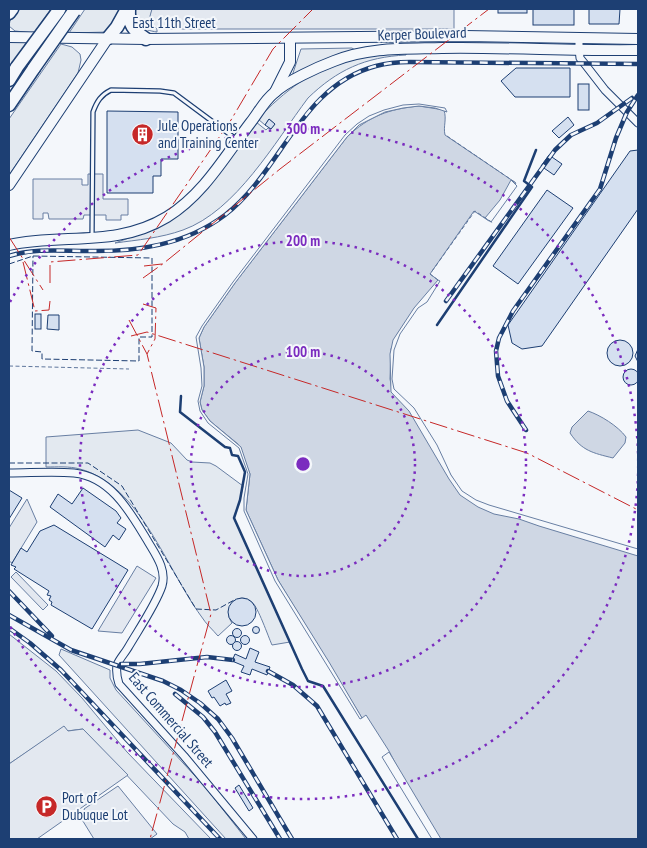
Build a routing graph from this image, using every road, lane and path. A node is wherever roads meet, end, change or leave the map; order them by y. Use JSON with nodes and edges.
{"nodes":[{"id":1,"x":12,"y":9,"type":"edge"},
{"id":2,"x":59,"y":9,"type":"edge"},
{"id":3,"x":128,"y":9,"type":"edge"},
{"id":4,"x":75,"y":10,"type":"edge"},
{"id":5,"x":9,"y":13,"type":"edge"},
{"id":6,"x":9,"y":37,"type":"edge"},
{"id":7,"x":339,"y":37,"type":"junction"},
{"id":8,"x":108,"y":38,"type":"junction"},
{"id":9,"x":290,"y":38,"type":"junction"},
{"id":10,"x":579,"y":38,"type":"junction"},
{"id":11,"x":146,"y":39,"type":"junction"},
{"id":12,"x":638,"y":39,"type":"edge"},
{"id":13,"x":387,"y":49,"type":"junction"},
{"id":14,"x":578,"y":49,"type":"junction"},
{"id":15,"x":638,"y":50,"type":"edge"},
{"id":16,"x":9,"y":80,"type":"edge"},
{"id":17,"x":274,"y":92,"type":"junction"},
{"id":18,"x":9,"y":106,"type":"edge"},
{"id":19,"x":638,"y":123,"type":"edge"},
{"id":20,"x":447,"y":136,"type":"dead end"},
{"id":21,"x":238,"y":140,"type":"junction"},
{"id":22,"x":516,"y":183,"type":"dead end"},
{"id":23,"x":9,"y":185,"type":"edge"},
{"id":24,"x":493,"y":223,"type":"dead end"},
{"id":25,"x":92,"y":239,"type":"junction"},
{"id":26,"x":9,"y":245,"type":"edge"},
{"id":27,"x":438,"y":280,"type":"dead end"},
{"id":28,"x":9,"y":366,"type":"edge"},
{"id":29,"x":129,"y":368,"type":"dead end"},
{"id":30,"x":9,"y":473,"type":"edge"},
{"id":31,"x":253,"y":839,"type":"edge"}],
"edges":[{"from":1,"to":5,"type":"highway"},
{"from":2,"to":16,"type":"highway","bridge":true},
{"from":3,"to":8,"type":"highway"},
{"from":3,"to":11,"type":"highway"},
{"from":4,"to":18,"type":"highway","bridge":true},
{"from":6,"to":8,"type":"main road","name":"East 11th Street"},
{"from":7,"to":9,"type":"main road","name":"East 11th Street"},
{"from":7,"to":10,"type":"main road","name":"Kerper Boulevard"},
{"from":7,"to":13,"type":"main road"},
{"from":8,"to":11,"type":"main road","name":"East 11th Street"},
{"from":8,"to":23,"type":"main road"},
{"from":9,"to":11,"type":"main road","name":"East 11th Street"},
{"from":9,"to":17,"type":"main road"},
{"from":10,"to":12,"type":"main road","name":"Kerper Boulevard"},
{"from":10,"to":14,"type":"street"},
{"from":13,"to":14,"type":"main road","name":"Kerper Boulevard"},
{"from":13,"to":17,"type":"main road","name":"Kerper Boulevard"},
{"from":14,"to":15,"type":"main road","name":"Kerper Boulevard"},
{"from":14,"to":19,"type":"street"},
{"from":17,"to":21,"type":"main road","name":"Kerper Boulevard"},
{"from":20,"to":22,"type":"path"},
{"from":21,"to":25,"type":"main road","name":"Kerper Boulevard"},
{"from":21,"to":25,"type":"lane"},
{"from":24,"to":27,"type":"path"},
{"from":25,"to":26,"type":"main road","name":"Kerper Boulevard"},
{"from":28,"to":29,"type":"path"},
{"from":30,"to":31,"type":"street","name":"East Commercial Street"}]}
